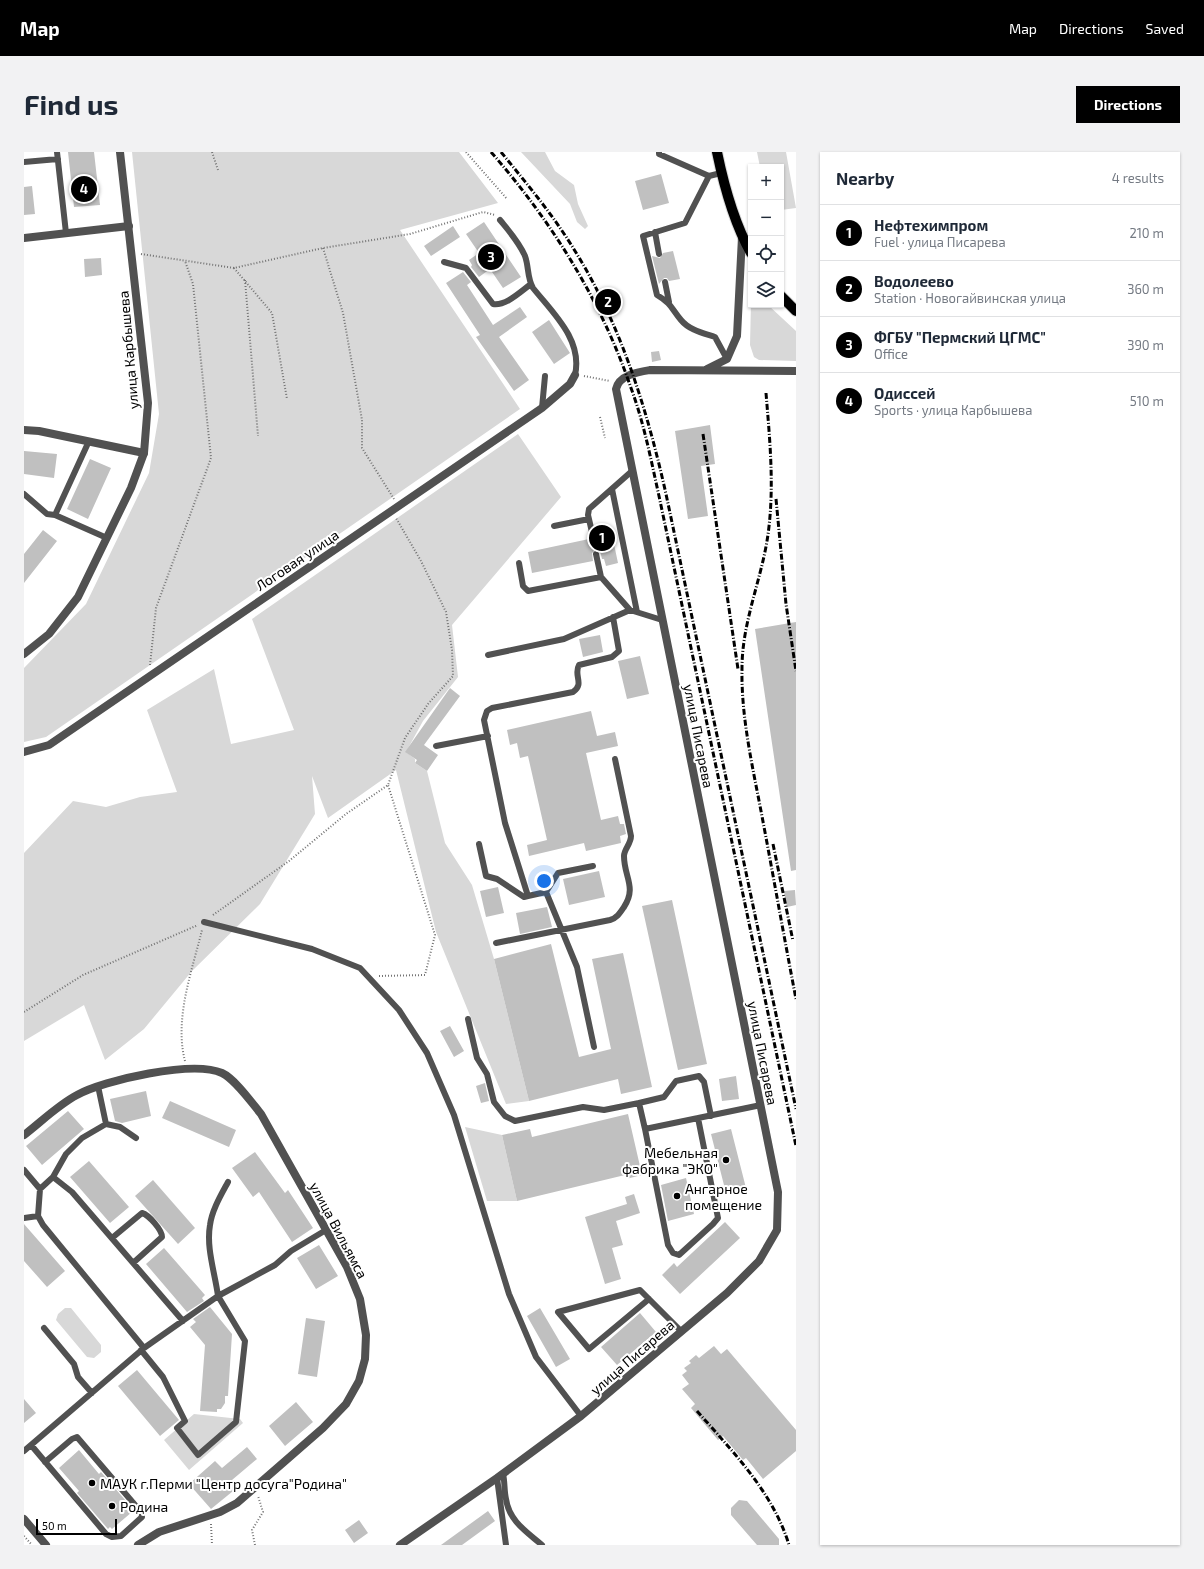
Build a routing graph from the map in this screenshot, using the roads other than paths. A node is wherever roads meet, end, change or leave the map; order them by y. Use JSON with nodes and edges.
{"nodes":[{"id":1,"x":120,"y":152,"type":"edge"},
{"id":2,"x":659,"y":152,"type":"edge"},
{"id":3,"x":717,"y":152,"type":"edge"},
{"id":4,"x":58,"y":155,"type":"edge"},
{"id":5,"x":24,"y":162,"type":"edge"},
{"id":6,"x":722,"y":174,"type":"junction"},
{"id":7,"x":709,"y":176,"type":"junction"},
{"id":8,"x":500,"y":220,"type":"road end"},
{"id":9,"x":129,"y":226,"type":"junction"},
{"id":10,"x":655,"y":232,"type":"junction"},
{"id":11,"x":66,"y":233,"type":"junction"},
{"id":12,"x":742,"y":237,"type":"junction"},
{"id":13,"x":24,"y":238,"type":"edge"},
{"id":14,"x":748,"y":248,"type":"edge"},
{"id":15,"x":659,"y":254,"type":"dead end"},
{"id":16,"x":444,"y":262,"type":"dead end"},
{"id":17,"x":665,"y":282,"type":"dead end"},
{"id":18,"x":531,"y":284,"type":"junction"},
{"id":19,"x":784,"y":299,"type":"edge"},
{"id":20,"x":669,"y":302,"type":"junction"},
{"id":21,"x":796,"y":311,"type":"edge"},
{"id":22,"x":727,"y":359,"type":"junction"},
{"id":23,"x":705,"y":370,"type":"junction"},
{"id":24,"x":796,"y":371,"type":"edge"},
{"id":25,"x":575,"y":375,"type":"joint"},
{"id":26,"x":545,"y":376,"type":"dead end"},
{"id":27,"x":542,"y":408,"type":"junction"},
{"id":28,"x":24,"y":430,"type":"edge"},
{"id":29,"x":89,"y":440,"type":"junction"},
{"id":30,"x":144,"y":453,"type":"junction"},
{"id":31,"x":632,"y":471,"type":"junction"},
{"id":32,"x":612,"y":489,"type":"junction"},
{"id":33,"x":24,"y":494,"type":"edge"},
{"id":34,"x":55,"y":515,"type":"junction"},
{"id":35,"x":589,"y":519,"type":"junction"},
{"id":36,"x":554,"y":526,"type":"dead end"},
{"id":37,"x":107,"y":538,"type":"junction"},
{"id":38,"x":595,"y":546,"type":"dead end"},
{"id":39,"x":596,"y":554,"type":"dead end"},
{"id":40,"x":519,"y":563,"type":"dead end"},
{"id":41,"x":601,"y":577,"type":"junction"},
{"id":42,"x":630,"y":610,"type":"junction"},
{"id":43,"x":637,"y":612,"type":"junction"},
{"id":44,"x":613,"y":617,"type":"junction"},
{"id":45,"x":662,"y":620,"type":"junction"},
{"id":46,"x":24,"y":654,"type":"edge"},
{"id":47,"x":488,"y":655,"type":"dead end"},
{"id":48,"x":488,"y":736,"type":"junction"},
{"id":49,"x":436,"y":746,"type":"dead end"},
{"id":50,"x":24,"y":752,"type":"edge"},
{"id":51,"x":615,"y":759,"type":"dead end"},
{"id":52,"x":479,"y":844,"type":"dead end"},
{"id":53,"x":593,"y":866,"type":"dead end"},
{"id":54,"x":546,"y":892,"type":"junction"},
{"id":55,"x":528,"y":896,"type":"junction"},
{"id":56,"x":204,"y":922,"type":"road end"},
{"id":57,"x":563,"y":930,"type":"junction"},
{"id":58,"x":496,"y":943,"type":"dead end"},
{"id":59,"x":468,"y":1019,"type":"dead end"},
{"id":60,"x":594,"y":1047,"type":"dead end"},
{"id":61,"x":98,"y":1086,"type":"junction"},
{"id":62,"x":639,"y":1103,"type":"junction"},
{"id":63,"x":761,"y":1105,"type":"junction"},
{"id":64,"x":710,"y":1116,"type":"junction"},
{"id":65,"x":698,"y":1118,"type":"junction"},
{"id":66,"x":106,"y":1124,"type":"junction"},
{"id":67,"x":645,"y":1129,"type":"junction"},
{"id":68,"x":24,"y":1135,"type":"edge"},
{"id":69,"x":136,"y":1138,"type":"dead end"},
{"id":70,"x":24,"y":1170,"type":"edge"},
{"id":71,"x":53,"y":1177,"type":"junction"},
{"id":72,"x":228,"y":1182,"type":"dead end"},
{"id":73,"x":40,"y":1189,"type":"junction"},
{"id":74,"x":38,"y":1216,"type":"junction"},
{"id":75,"x":24,"y":1218,"type":"edge"},
{"id":76,"x":326,"y":1230,"type":"junction"},
{"id":77,"x":112,"y":1238,"type":"junction"},
{"id":78,"x":133,"y":1263,"type":"junction"},
{"id":79,"x":218,"y":1296,"type":"junction"},
{"id":80,"x":649,"y":1299,"type":"junction"},
{"id":81,"x":183,"y":1321,"type":"junction"},
{"id":82,"x":44,"y":1328,"type":"dead end"},
{"id":83,"x":681,"y":1331,"type":"junction"},
{"id":84,"x":142,"y":1349,"type":"junction"},
{"id":85,"x":92,"y":1393,"type":"junction"},
{"id":86,"x":581,"y":1416,"type":"junction"},
{"id":87,"x":31,"y":1445,"type":"junction"},
{"id":88,"x":24,"y":1452,"type":"edge"},
{"id":89,"x":45,"y":1462,"type":"junction"},
{"id":90,"x":500,"y":1476,"type":"junction"},
{"id":91,"x":24,"y":1519,"type":"edge"},
{"id":92,"x":46,"y":1545,"type":"edge"},
{"id":93,"x":138,"y":1545,"type":"edge"},
{"id":94,"x":400,"y":1545,"type":"edge"},
{"id":95,"x":506,"y":1545,"type":"edge"},
{"id":96,"x":542,"y":1545,"type":"edge"}],
"edges":[{"from":1,"to":9,"type":"street","name":"улица Карбышева"},
{"from":2,"to":7,"type":"lane"},
{"from":3,"to":6,"type":"main road"},
{"from":4,"to":5,"type":"lane"},
{"from":4,"to":11,"type":"lane"},
{"from":6,"to":7,"type":"lane"},
{"from":6,"to":12,"type":"main road"},
{"from":7,"to":10,"type":"lane"},
{"from":8,"to":18,"type":"lane"},
{"from":9,"to":11,"type":"street"},
{"from":9,"to":30,"type":"street","name":"улица Карбышева"},
{"from":10,"to":15,"type":"lane"},
{"from":10,"to":20,"type":"lane"},
{"from":11,"to":13,"type":"street"},
{"from":12,"to":14,"type":"main road"},
{"from":12,"to":22,"type":"street"},
{"from":16,"to":18,"type":"lane"},
{"from":17,"to":20,"type":"lane"},
{"from":18,"to":25,"type":"lane"},
{"from":19,"to":21,"type":"main road"},
{"from":20,"to":22,"type":"lane"},
{"from":22,"to":23,"type":"street"},
{"from":23,"to":24,"type":"street"},
{"from":23,"to":31,"type":"street","name":"улица Писарева"},
{"from":25,"to":27,"type":"street","name":"Логовая улица"},
{"from":26,"to":27,"type":"lane"},
{"from":27,"to":50,"type":"street","name":"Логовая улица"},
{"from":28,"to":29,"type":"street"},
{"from":29,"to":30,"type":"street"},
{"from":29,"to":34,"type":"lane"},
{"from":30,"to":37,"type":"street","name":"улица Карбышева"},
{"from":31,"to":32,"type":"lane"},
{"from":31,"to":45,"type":"street","name":"улица Писарева"},
{"from":32,"to":35,"type":"lane"},
{"from":32,"to":43,"type":"lane"},
{"from":33,"to":34,"type":"lane"},
{"from":34,"to":37,"type":"lane"},
{"from":35,"to":36,"type":"lane"},
{"from":35,"to":38,"type":"lane"},
{"from":37,"to":46,"type":"street","name":"улица Карбышева"},
{"from":39,"to":41,"type":"lane"},
{"from":40,"to":41,"type":"lane"},
{"from":41,"to":42,"type":"lane"},
{"from":42,"to":43,"type":"lane"},
{"from":42,"to":44,"type":"lane"},
{"from":43,"to":45,"type":"lane"},
{"from":44,"to":47,"type":"lane"},
{"from":44,"to":48,"type":"lane"},
{"from":45,"to":63,"type":"street","name":"улица Писарева"},
{"from":48,"to":49,"type":"lane"},
{"from":48,"to":55,"type":"lane"},
{"from":51,"to":57,"type":"lane"},
{"from":52,"to":55,"type":"lane"},
{"from":53,"to":54,"type":"lane"},
{"from":54,"to":55,"type":"lane"},
{"from":54,"to":57,"type":"lane"},
{"from":56,"to":86,"type":"lane"},
{"from":57,"to":58,"type":"lane"},
{"from":57,"to":60,"type":"lane"},
{"from":59,"to":62,"type":"lane"},
{"from":61,"to":66,"type":"lane"},
{"from":61,"to":68,"type":"street","name":"улица Вильямса"},
{"from":61,"to":76,"type":"street","name":"улица Вильямса"},
{"from":62,"to":64,"type":"lane"},
{"from":62,"to":67,"type":"lane"},
{"from":63,"to":64,"type":"lane"},
{"from":63,"to":83,"type":"street","name":"улица Писарева"},
{"from":64,"to":65,"type":"lane"},
{"from":65,"to":67,"type":"lane"},
{"from":65,"to":67,"type":"lane"},
{"from":66,"to":69,"type":"lane"},
{"from":66,"to":71,"type":"lane"},
{"from":70,"to":73,"type":"lane"},
{"from":71,"to":73,"type":"lane"},
{"from":71,"to":77,"type":"lane"},
{"from":72,"to":79,"type":"lane"},
{"from":73,"to":74,"type":"lane"},
{"from":74,"to":75,"type":"lane"},
{"from":74,"to":84,"type":"lane"},
{"from":76,"to":79,"type":"lane"},
{"from":76,"to":93,"type":"street","name":"улица Вильямса"},
{"from":77,"to":78,"type":"lane"},
{"from":77,"to":78,"type":"lane"},
{"from":78,"to":81,"type":"lane"},
{"from":79,"to":81,"type":"lane"},
{"from":79,"to":84,"type":"lane"},
{"from":80,"to":80,"type":"lane"},
{"from":80,"to":83,"type":"lane"},
{"from":81,"to":84,"type":"lane"},
{"from":82,"to":85,"type":"lane"},
{"from":83,"to":86,"type":"street","name":"улица Писарева"},
{"from":84,"to":85,"type":"lane"},
{"from":85,"to":87,"type":"lane"},
{"from":86,"to":90,"type":"street","name":"улица Писарева"},
{"from":87,"to":88,"type":"lane"},
{"from":87,"to":89,"type":"lane"},
{"from":89,"to":89,"type":"lane"},
{"from":90,"to":94,"type":"street","name":"улица Писарева"},
{"from":90,"to":95,"type":"lane"},
{"from":90,"to":96,"type":"lane"},
{"from":91,"to":92,"type":"street"}]}
